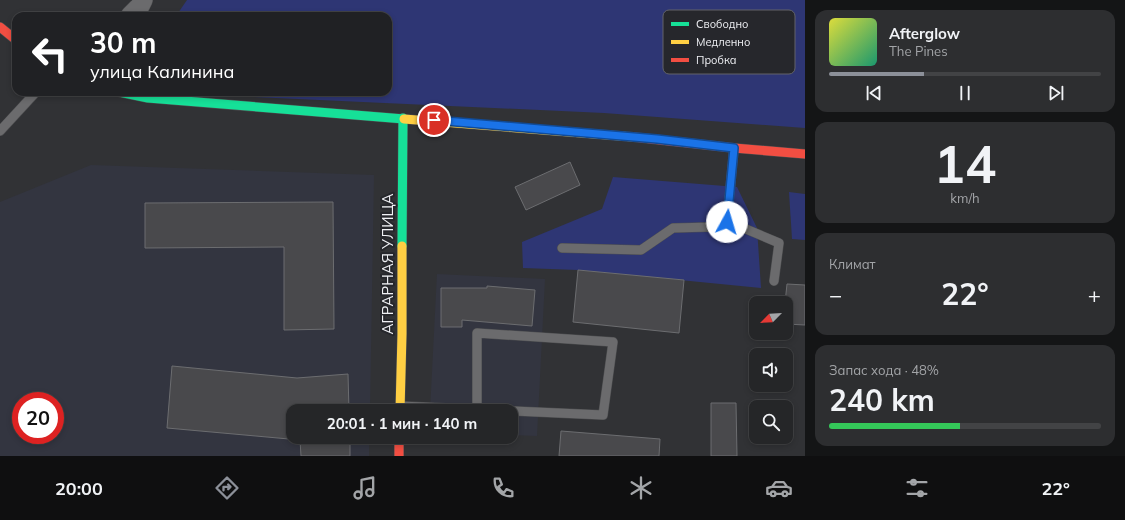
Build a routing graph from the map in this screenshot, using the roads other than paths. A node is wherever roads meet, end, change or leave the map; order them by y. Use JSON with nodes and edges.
{"nodes":[{"id":1,"x":143,"y":0,"type":"edge"},
{"id":2,"x":134,"y":12,"type":"edge"},
{"id":3,"x":0,"y":27,"type":"edge"},
{"id":4,"x":12,"y":37,"type":"edge"},
{"id":5,"x":32,"y":96,"type":"edge"},
{"id":6,"x":138,"y":96,"type":"edge"},
{"id":7,"x":403,"y":118,"type":"junction"},
{"id":8,"x":0,"y":131,"type":"edge"},
{"id":9,"x":734,"y":148,"type":"junction"},
{"id":10,"x":805,"y":154,"type":"edge"},
{"id":11,"x":727,"y":222,"type":"junction"},
{"id":12,"x":562,"y":248,"type":"dead end"},
{"id":13,"x":774,"y":281,"type":"dead end"},
{"id":14,"x":400,"y":404,"type":"edge"},
{"id":15,"x":477,"y":409,"type":"joint"},
{"id":16,"x":399,"y":444,"type":"edge"},
{"id":17,"x":399,"y":456,"type":"edge"}],
"edges":[{"from":1,"to":2,"type":"street"},
{"from":3,"to":4,"type":"main road"},
{"from":5,"to":8,"type":"lane"},
{"from":6,"to":7,"type":"main road"},
{"from":7,"to":9,"type":"main road"},
{"from":7,"to":14,"type":"main road","name":"АГРАРНАЯ УЛИЦА"},
{"from":9,"to":10,"type":"main road"},
{"from":9,"to":11,"type":"lane"},
{"from":11,"to":12,"type":"lane"},
{"from":11,"to":13,"type":"lane"},
{"from":15,"to":15,"type":"lane"},
{"from":16,"to":17,"type":"main road"}]}
